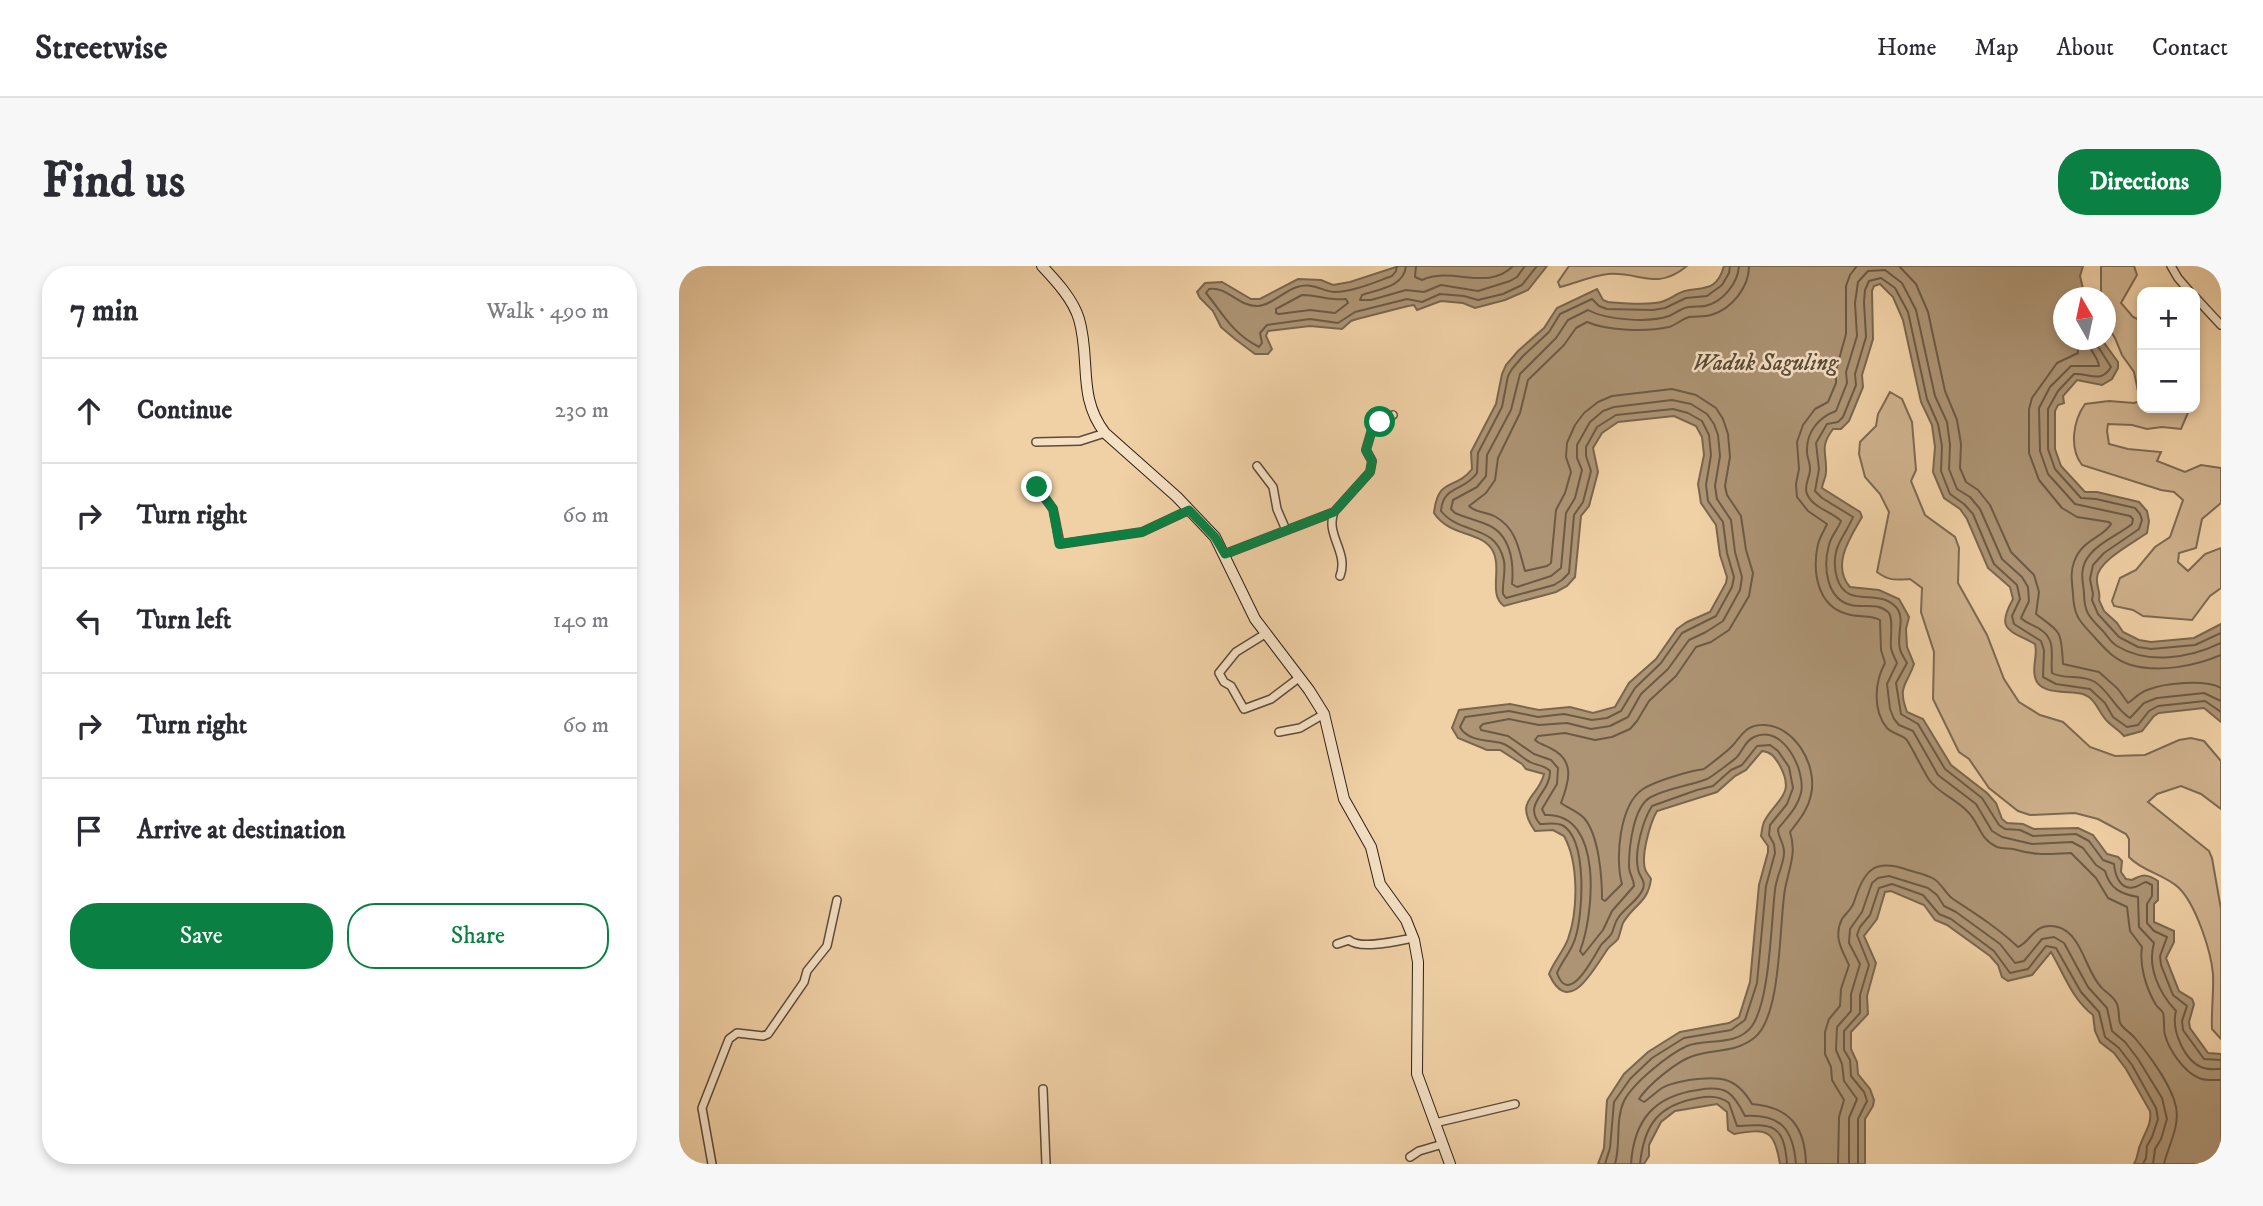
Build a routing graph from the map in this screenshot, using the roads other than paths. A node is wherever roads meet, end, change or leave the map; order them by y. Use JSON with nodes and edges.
{"nodes":[{"id":1,"x":1042,"y":266,"type":"edge"},
{"id":2,"x":2171,"y":266,"type":"edge"},
{"id":3,"x":2186,"y":287,"type":"edge"},
{"id":4,"x":2200,"y":302,"type":"edge"},
{"id":5,"x":2221,"y":325,"type":"edge"},
{"id":6,"x":1393,"y":415,"type":"dead end"},
{"id":7,"x":1104,"y":433,"type":"junction"},
{"id":8,"x":1036,"y":442,"type":"dead end"},
{"id":9,"x":1257,"y":466,"type":"dead end"},
{"id":10,"x":1037,"y":487,"type":"dead end"},
{"id":11,"x":1189,"y":510,"type":"junction"},
{"id":12,"x":1334,"y":512,"type":"junction"},
{"id":13,"x":1286,"y":530,"type":"junction"},
{"id":14,"x":1225,"y":554,"type":"junction"},
{"id":15,"x":1340,"y":576,"type":"dead end"},
{"id":16,"x":1265,"y":634,"type":"junction"},
{"id":17,"x":1300,"y":677,"type":"junction"},
{"id":18,"x":1324,"y":714,"type":"junction"},
{"id":19,"x":1279,"y":732,"type":"dead end"},
{"id":20,"x":837,"y":900,"type":"dead end"},
{"id":21,"x":1413,"y":938,"type":"junction"},
{"id":22,"x":1337,"y":944,"type":"dead end"},
{"id":23,"x":1043,"y":1089,"type":"dead end"},
{"id":24,"x":1515,"y":1104,"type":"dead end"},
{"id":25,"x":1435,"y":1123,"type":"junction"},
{"id":26,"x":1443,"y":1144,"type":"junction"},
{"id":27,"x":1410,"y":1157,"type":"dead end"},
{"id":28,"x":712,"y":1164,"type":"edge"},
{"id":29,"x":1046,"y":1164,"type":"edge"},
{"id":30,"x":1450,"y":1164,"type":"edge"}],
"edges":[{"from":1,"to":7,"type":"main road"},
{"from":2,"to":3,"type":"street"},
{"from":4,"to":5,"type":"street"},
{"from":6,"to":12,"type":"street"},
{"from":7,"to":8,"type":"street"},
{"from":7,"to":11,"type":"main road"},
{"from":9,"to":13,"type":"street"},
{"from":10,"to":11,"type":"street"},
{"from":11,"to":14,"type":"main road"},
{"from":12,"to":13,"type":"street"},
{"from":12,"to":15,"type":"street"},
{"from":13,"to":14,"type":"street"},
{"from":14,"to":16,"type":"main road"},
{"from":16,"to":17,"type":"main road"},
{"from":16,"to":17,"type":"street"},
{"from":17,"to":18,"type":"main road"},
{"from":18,"to":19,"type":"street"},
{"from":18,"to":21,"type":"main road"},
{"from":20,"to":28,"type":"street"},
{"from":21,"to":22,"type":"street"},
{"from":21,"to":25,"type":"main road"},
{"from":23,"to":29,"type":"street"},
{"from":24,"to":25,"type":"street"},
{"from":25,"to":26,"type":"main road"},
{"from":26,"to":27,"type":"street"},
{"from":26,"to":30,"type":"main road"}]}
